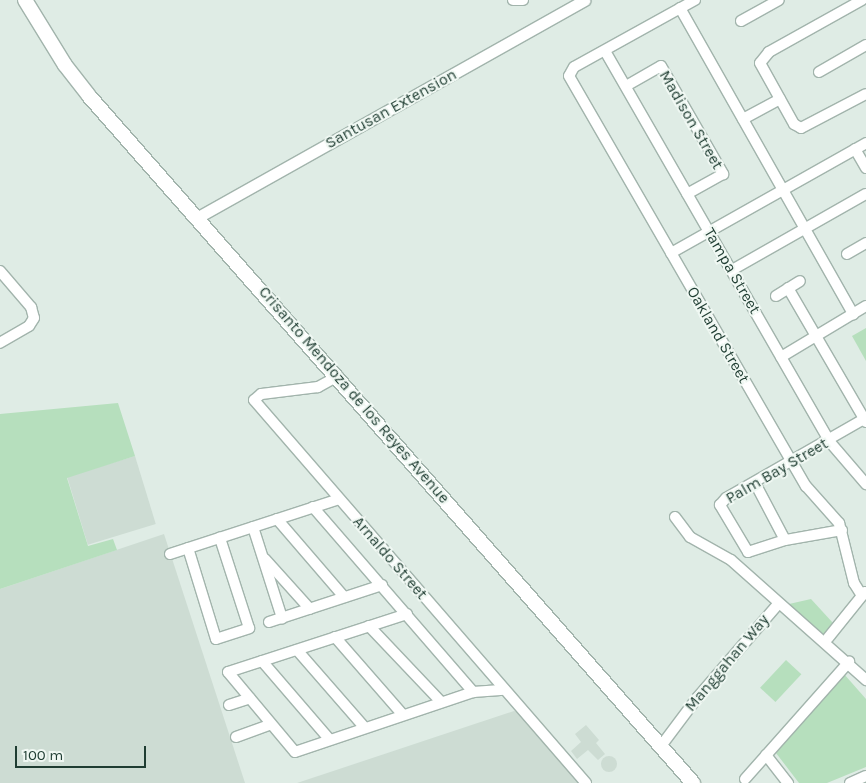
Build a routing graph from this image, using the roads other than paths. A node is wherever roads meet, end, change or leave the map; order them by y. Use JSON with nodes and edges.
{"nodes":[{"id":1,"x":25,"y":0,"type":"edge"},
{"id":2,"x":513,"y":0,"type":"edge"},
{"id":3,"x":523,"y":0,"type":"edge"},
{"id":4,"x":584,"y":0,"type":"edge"},
{"id":5,"x":695,"y":0,"type":"edge"},
{"id":6,"x":779,"y":0,"type":"edge"},
{"id":7,"x":862,"y":0,"type":"edge"},
{"id":8,"x":680,"y":8,"type":"junction"},
{"id":9,"x":741,"y":21,"type":"dead end"},
{"id":10,"x":866,"y":46,"type":"edge"},
{"id":11,"x":605,"y":51,"type":"junction"},
{"id":12,"x":819,"y":72,"type":"dead end"},
{"id":13,"x":626,"y":86,"type":"junction"},
{"id":14,"x":866,"y":94,"type":"edge"},
{"id":15,"x":780,"y":99,"type":"junction"},
{"id":16,"x":743,"y":119,"type":"junction"},
{"id":17,"x":866,"y":143,"type":"edge"},
{"id":18,"x":855,"y":149,"type":"junction"},
{"id":19,"x":866,"y":168,"type":"edge"},
{"id":20,"x":783,"y":190,"type":"junction"},
{"id":21,"x":688,"y":194,"type":"junction"},
{"id":22,"x":866,"y":194,"type":"edge"},
{"id":23,"x":198,"y":217,"type":"junction"},
{"id":24,"x":805,"y":229,"type":"junction"},
{"id":25,"x":709,"y":231,"type":"junction"},
{"id":26,"x":864,"y":248,"type":"edge"},
{"id":27,"x":671,"y":253,"type":"junction"},
{"id":28,"x":847,"y":254,"type":"dead end"},
{"id":29,"x":732,"y":270,"type":"junction"},
{"id":30,"x":0,"y":271,"type":"edge"},
{"id":31,"x":800,"y":281,"type":"dead end"},
{"id":32,"x":788,"y":288,"type":"junction"},
{"id":33,"x":776,"y":296,"type":"dead end"},
{"id":34,"x":866,"y":306,"type":"edge"},
{"id":35,"x":853,"y":314,"type":"junction"},
{"id":36,"x":816,"y":336,"type":"junction"},
{"id":37,"x":1,"y":339,"type":"edge"},
{"id":38,"x":781,"y":357,"type":"junction"},
{"id":39,"x":338,"y":376,"type":"junction"},
{"id":40,"x":865,"y":421,"type":"edge"},
{"id":41,"x":829,"y":441,"type":"junction"},
{"id":42,"x":792,"y":462,"type":"junction"},
{"id":43,"x":755,"y":483,"type":"junction"},
{"id":44,"x":866,"y":484,"type":"edge"},
{"id":45,"x":339,"y":499,"type":"junction"},
{"id":46,"x":313,"y":507,"type":"junction"},
{"id":47,"x":675,"y":517,"type":"dead end"},
{"id":48,"x":277,"y":519,"type":"junction"},
{"id":49,"x":253,"y":527,"type":"junction"},
{"id":50,"x":842,"y":530,"type":"junction"},
{"id":51,"x":220,"y":538,"type":"junction"},
{"id":52,"x":785,"y":540,"type":"junction"},
{"id":53,"x":188,"y":548,"type":"junction"},
{"id":54,"x":170,"y":554,"type":"dead end"},
{"id":55,"x":262,"y":555,"type":"junction"},
{"id":56,"x":382,"y":585,"type":"junction"},
{"id":57,"x":864,"y":594,"type":"edge"},
{"id":58,"x":344,"y":597,"type":"junction"},
{"id":59,"x":779,"y":603,"type":"junction"},
{"id":60,"x":310,"y":609,"type":"junction"},
{"id":61,"x":406,"y":614,"type":"junction"},
{"id":62,"x":282,"y":618,"type":"junction"},
{"id":63,"x":269,"y":622,"type":"dead end"},
{"id":64,"x":369,"y":626,"type":"junction"},
{"id":65,"x":335,"y":637,"type":"junction"},
{"id":66,"x":828,"y":638,"type":"dead end"},
{"id":67,"x":297,"y":650,"type":"junction"},
{"id":68,"x":262,"y":661,"type":"junction"},
{"id":69,"x":848,"y":662,"type":"junction"},
{"id":70,"x":866,"y":680,"type":"edge"},
{"id":71,"x":504,"y":690,"type":"junction"},
{"id":72,"x":473,"y":692,"type":"junction"},
{"id":73,"x":250,"y":698,"type":"junction"},
{"id":74,"x":440,"y":702,"type":"junction"},
{"id":75,"x":229,"y":705,"type":"dead end"},
{"id":76,"x":403,"y":715,"type":"junction"},
{"id":77,"x":272,"y":724,"type":"junction"},
{"id":78,"x":366,"y":728,"type":"junction"},
{"id":79,"x":236,"y":737,"type":"dead end"},
{"id":80,"x":329,"y":739,"type":"junction"},
{"id":81,"x":661,"y":746,"type":"junction"},
{"id":82,"x":766,"y":755,"type":"junction"},
{"id":83,"x":866,"y":776,"type":"edge"},
{"id":84,"x":745,"y":779,"type":"dead end"},
{"id":85,"x":586,"y":783,"type":"edge"},
{"id":86,"x":693,"y":783,"type":"edge"},
{"id":87,"x":788,"y":783,"type":"edge"},
{"id":88,"x":850,"y":783,"type":"edge"}],
"edges":[{"from":1,"to":23,"type":"main road","name":"Crisanto Mendoza de los Reyes Avenue"},
{"from":2,"to":3,"type":"street"},
{"from":4,"to":23,"type":"street","name":"Santusan Extension"},
{"from":5,"to":8,"type":"street"},
{"from":6,"to":9,"type":"street"},
{"from":7,"to":15,"type":"street"},
{"from":8,"to":11,"type":"street"},
{"from":8,"to":16,"type":"street"},
{"from":10,"to":12,"type":"street"},
{"from":11,"to":13,"type":"street","name":"Tampa Street"},
{"from":11,"to":27,"type":"street","name":"Oakland Street"},
{"from":13,"to":21,"type":"street","name":"Tampa Street"},
{"from":13,"to":21,"type":"street","name":"Madison Street"},
{"from":14,"to":15,"type":"street"},
{"from":15,"to":16,"type":"street"},
{"from":16,"to":20,"type":"street"},
{"from":17,"to":18,"type":"street"},
{"from":18,"to":19,"type":"street"},
{"from":18,"to":20,"type":"street"},
{"from":20,"to":24,"type":"street"},
{"from":20,"to":25,"type":"street"},
{"from":21,"to":25,"type":"street","name":"Tampa Street"},
{"from":22,"to":24,"type":"street"},
{"from":23,"to":39,"type":"main road","name":"Crisanto Mendoza de los Reyes Avenue"},
{"from":24,"to":29,"type":"street"},
{"from":24,"to":35,"type":"street"},
{"from":25,"to":27,"type":"street"},
{"from":25,"to":29,"type":"street","name":"Tampa Street"},
{"from":26,"to":28,"type":"street"},
{"from":27,"to":42,"type":"street","name":"Oakland Street"},
{"from":29,"to":38,"type":"street","name":"Tampa Street"},
{"from":30,"to":37,"type":"street"},
{"from":31,"to":32,"type":"street"},
{"from":32,"to":33,"type":"street"},
{"from":32,"to":36,"type":"street"},
{"from":34,"to":35,"type":"street"},
{"from":35,"to":36,"type":"street"},
{"from":36,"to":38,"type":"street"},
{"from":36,"to":40,"type":"street"},
{"from":38,"to":41,"type":"street","name":"Tampa Street"},
{"from":39,"to":45,"type":"street","name":"Arnaldo Street"},
{"from":39,"to":81,"type":"main road","name":"Crisanto Mendoza de los Reyes Avenue"},
{"from":40,"to":41,"type":"street","name":"Palm Bay Street"},
{"from":41,"to":42,"type":"street","name":"Palm Bay Street"},
{"from":41,"to":44,"type":"street","name":"Tampa Street"},
{"from":42,"to":43,"type":"street","name":"Palm Bay Street"},
{"from":42,"to":50,"type":"street","name":"Oakland Street"},
{"from":43,"to":52,"type":"street"},
{"from":43,"to":52,"type":"street","name":"Palm Bay Street"},
{"from":45,"to":46,"type":"street"},
{"from":45,"to":71,"type":"street","name":"Arnaldo Street"},
{"from":46,"to":48,"type":"street"},
{"from":46,"to":56,"type":"street"},
{"from":47,"to":59,"type":"street"},
{"from":48,"to":49,"type":"street"},
{"from":48,"to":58,"type":"street"},
{"from":49,"to":51,"type":"street"},
{"from":49,"to":55,"type":"street"},
{"from":50,"to":52,"type":"street","name":"Palm Bay Street"},
{"from":50,"to":57,"type":"street","name":"Oakland Street"},
{"from":51,"to":53,"type":"street"},
{"from":51,"to":53,"type":"street"},
{"from":53,"to":54,"type":"street"},
{"from":55,"to":60,"type":"street"},
{"from":55,"to":62,"type":"street"},
{"from":56,"to":58,"type":"street"},
{"from":56,"to":61,"type":"street"},
{"from":57,"to":66,"type":"street"},
{"from":58,"to":60,"type":"street"},
{"from":59,"to":69,"type":"street","name":"Manggahan Way"},
{"from":59,"to":81,"type":"street","name":"Manggahan Way"},
{"from":60,"to":62,"type":"street"},
{"from":61,"to":64,"type":"street"},
{"from":61,"to":72,"type":"street"},
{"from":62,"to":63,"type":"street"},
{"from":64,"to":65,"type":"street"},
{"from":64,"to":74,"type":"street"},
{"from":65,"to":67,"type":"street"},
{"from":65,"to":76,"type":"street"},
{"from":67,"to":68,"type":"street"},
{"from":67,"to":78,"type":"street"},
{"from":68,"to":73,"type":"street"},
{"from":68,"to":80,"type":"street"},
{"from":69,"to":70,"type":"street","name":"Manggahan Way"},
{"from":69,"to":82,"type":"street"},
{"from":71,"to":72,"type":"street"},
{"from":71,"to":85,"type":"street","name":"Arnaldo Street"},
{"from":72,"to":74,"type":"street"},
{"from":73,"to":75,"type":"street"},
{"from":73,"to":77,"type":"street"},
{"from":74,"to":76,"type":"street"},
{"from":76,"to":78,"type":"street"},
{"from":77,"to":79,"type":"street"},
{"from":77,"to":80,"type":"street"},
{"from":78,"to":80,"type":"street"},
{"from":81,"to":86,"type":"main road","name":"Crisanto Mendoza de los Reyes Avenue"},
{"from":82,"to":84,"type":"street"},
{"from":82,"to":87,"type":"street"},
{"from":83,"to":88,"type":"street"}]}
